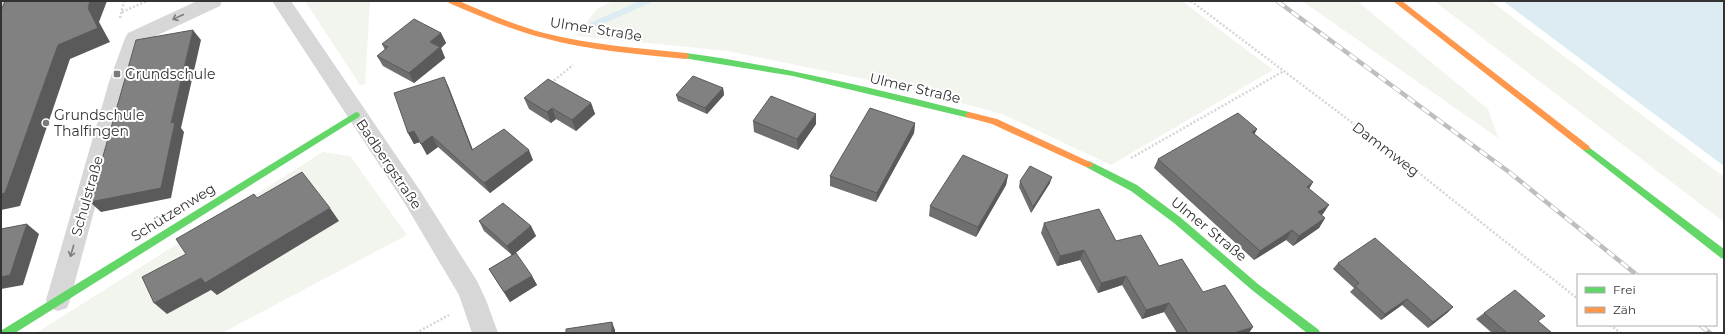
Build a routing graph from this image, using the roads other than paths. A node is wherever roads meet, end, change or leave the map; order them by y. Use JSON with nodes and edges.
{"nodes":[{"id":1,"x":3,"y":1,"type":"edge"},
{"id":2,"x":213,"y":1,"type":"edge"},
{"id":3,"x":281,"y":1,"type":"edge"},
{"id":4,"x":452,"y":1,"type":"edge"},
{"id":5,"x":1397,"y":1,"type":"edge"},
{"id":6,"x":1,"y":4,"type":"edge"},
{"id":7,"x":356,"y":116,"type":"junction"},
{"id":8,"x":1724,"y":255,"type":"edge"},
{"id":9,"x":58,"y":300,"type":"junction"},
{"id":10,"x":6,"y":333,"type":"edge"},
{"id":11,"x":485,"y":333,"type":"edge"},
{"id":12,"x":1315,"y":333,"type":"edge"}],
"edges":[{"from":1,"to":6,"type":"street"},
{"from":2,"to":9,"type":"street","name":"Schulstraße","one_way":true},
{"from":3,"to":7,"type":"street","name":"Badbergstraße"},
{"from":4,"to":12,"type":"street","name":"Ulmer Straße"},
{"from":5,"to":8,"type":"street"},
{"from":7,"to":9,"type":"street","name":"Schützenweg"},
{"from":7,"to":11,"type":"street","name":"Badbergstraße"},
{"from":9,"to":10,"type":"street","name":"Schützenweg"}]}
